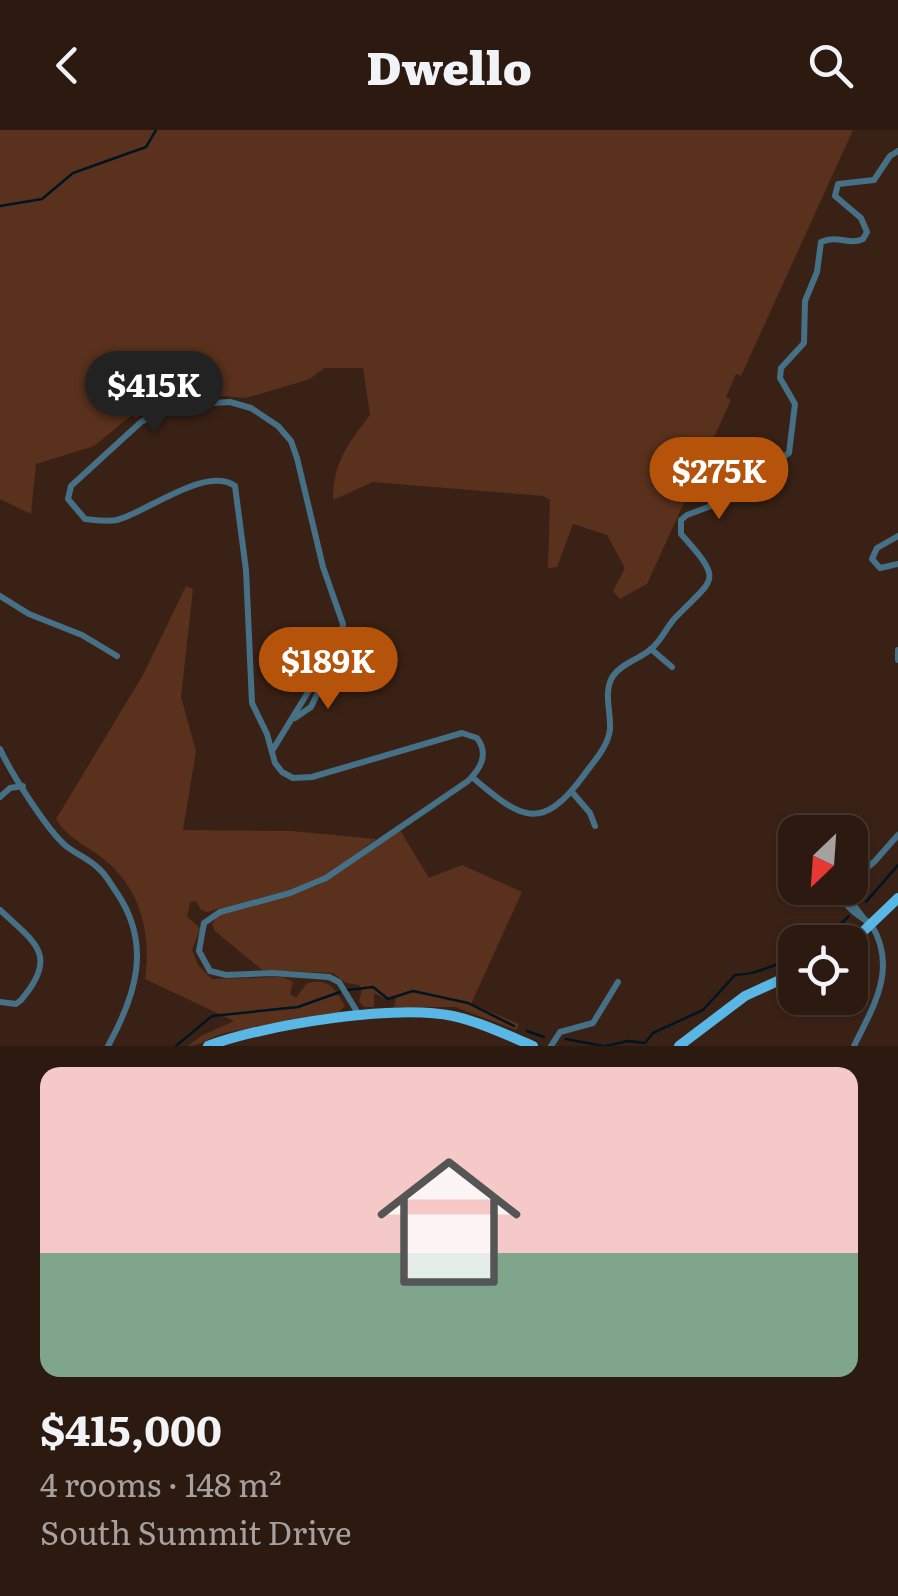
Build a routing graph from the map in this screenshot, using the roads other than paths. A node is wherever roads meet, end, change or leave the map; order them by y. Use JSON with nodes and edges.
{"nodes":[{"id":1,"x":898,"y":151,"type":"edge"},
{"id":2,"x":898,"y":536,"type":"edge"},
{"id":3,"x":898,"y":564,"type":"edge"},
{"id":4,"x":0,"y":596,"type":"edge"},
{"id":5,"x":652,"y":649,"type":"junction"},
{"id":6,"x":898,"y":650,"type":"edge"},
{"id":7,"x":117,"y":656,"type":"dead end"},
{"id":8,"x":898,"y":660,"type":"edge"},
{"id":9,"x":672,"y":668,"type":"dead end"},
{"id":10,"x":0,"y":749,"type":"edge"},
{"id":11,"x":271,"y":752,"type":"junction"},
{"id":12,"x":472,"y":776,"type":"junction"},
{"id":13,"x":23,"y":786,"type":"junction"},
{"id":14,"x":572,"y":792,"type":"junction"},
{"id":15,"x":0,"y":797,"type":"edge"},
{"id":16,"x":595,"y":826,"type":"dead end"},
{"id":17,"x":898,"y":835,"type":"edge"},
{"id":18,"x":868,"y":866,"type":"edge"},
{"id":19,"x":898,"y":898,"type":"edge"},
{"id":20,"x":854,"y":905,"type":"edge"},
{"id":21,"x":0,"y":910,"type":"edge"},
{"id":22,"x":869,"y":923,"type":"junction"},
{"id":23,"x":891,"y":958,"type":"dead end"},
{"id":24,"x":778,"y":981,"type":"edge"},
{"id":25,"x":618,"y":982,"type":"dead end"},
{"id":26,"x":893,"y":982,"type":"dead end"},
{"id":27,"x":0,"y":1002,"type":"edge"},
{"id":28,"x":359,"y":1016,"type":"junction"},
{"id":29,"x":108,"y":1046,"type":"edge"},
{"id":30,"x":208,"y":1046,"type":"edge"},
{"id":31,"x":532,"y":1046,"type":"edge"},
{"id":32,"x":551,"y":1046,"type":"edge"},
{"id":33,"x":679,"y":1046,"type":"edge"},
{"id":34,"x":854,"y":1046,"type":"edge"}],
"edges":[{"from":1,"to":5,"type":"street"},
{"from":2,"to":3,"type":"street"},
{"from":4,"to":7,"type":"street"},
{"from":5,"to":9,"type":"street"},
{"from":5,"to":14,"type":"street"},
{"from":6,"to":8,"type":"street"},
{"from":10,"to":13,"type":"street"},
{"from":11,"to":11,"type":"street"},
{"from":11,"to":12,"type":"street"},
{"from":12,"to":14,"type":"street"},
{"from":12,"to":28,"type":"street"},
{"from":13,"to":15,"type":"street"},
{"from":13,"to":29,"type":"street"},
{"from":14,"to":16,"type":"street"},
{"from":17,"to":18,"type":"street"},
{"from":19,"to":22,"type":"main road"},
{"from":20,"to":22,"type":"street"},
{"from":21,"to":27,"type":"street"},
{"from":22,"to":23,"type":"street"},
{"from":24,"to":33,"type":"main road"},
{"from":25,"to":32,"type":"street"},
{"from":26,"to":34,"type":"street"},
{"from":28,"to":30,"type":"main road"},
{"from":28,"to":31,"type":"main road"}]}
